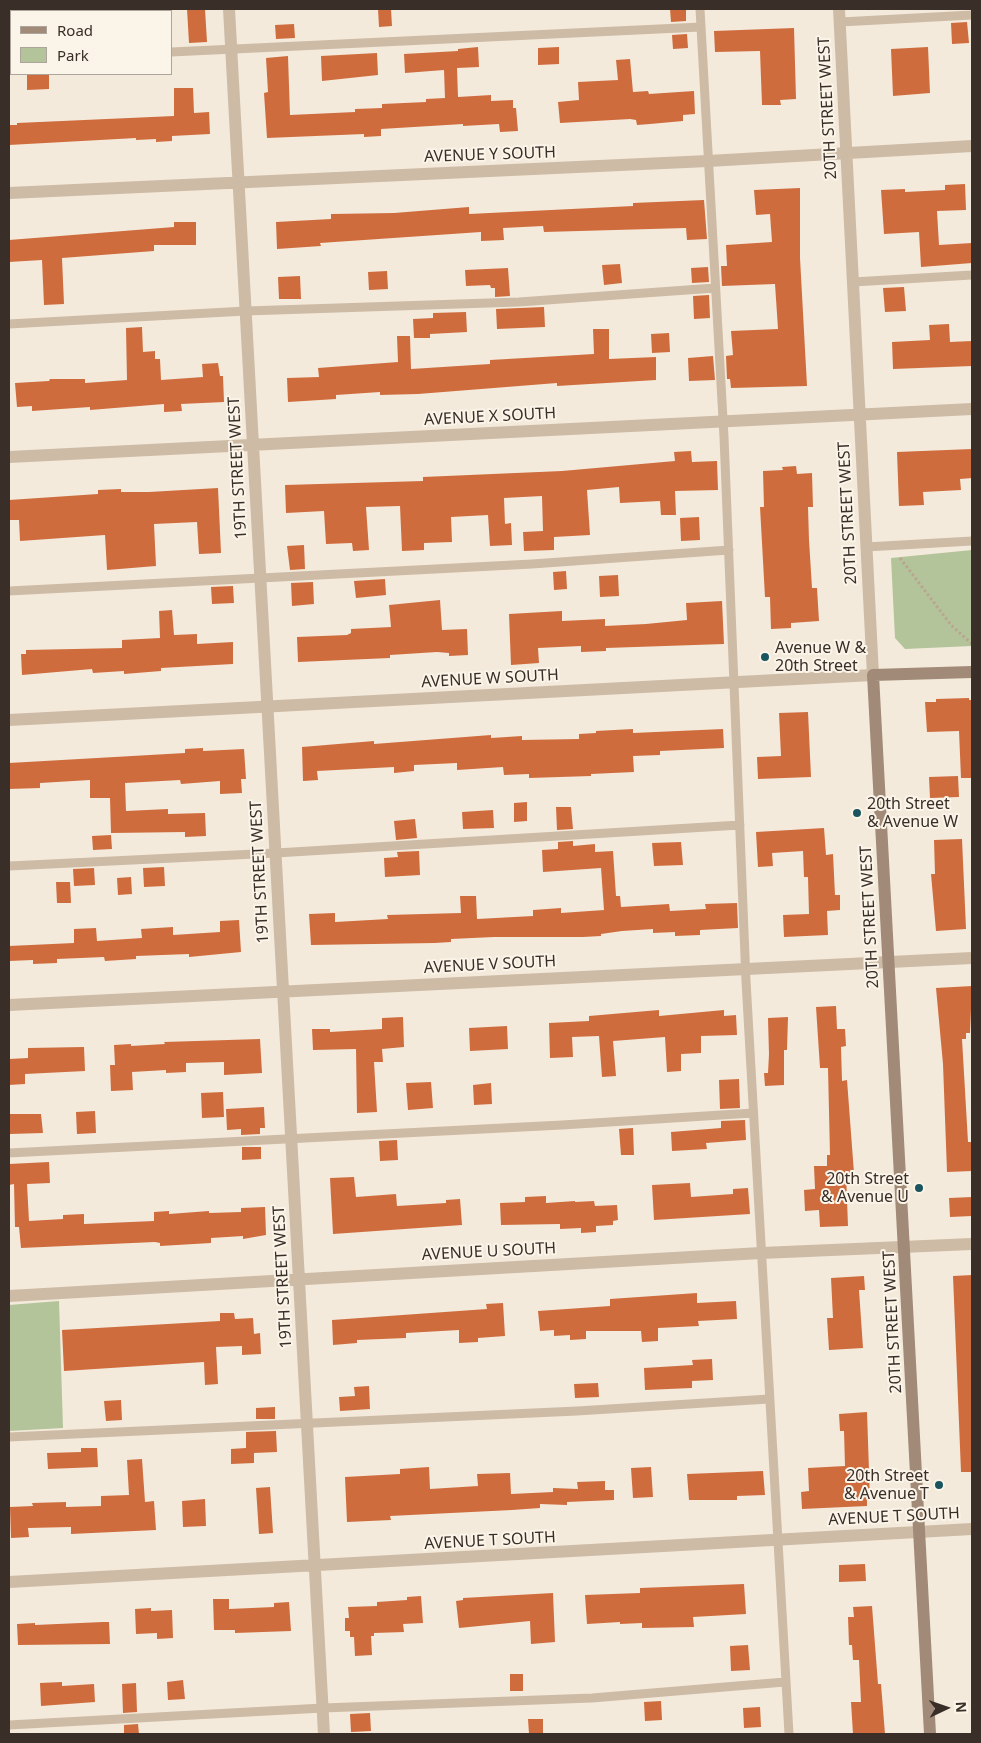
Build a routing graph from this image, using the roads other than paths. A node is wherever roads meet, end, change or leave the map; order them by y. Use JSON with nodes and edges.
{"nodes":[{"id":1,"x":229,"y":9,"type":"edge"},
{"id":2,"x":700,"y":9,"type":"edge"},
{"id":3,"x":839,"y":9,"type":"edge"},
{"id":4,"x":972,"y":15,"type":"edge"},
{"id":5,"x":840,"y":22,"type":"junction"},
{"id":6,"x":701,"y":27,"type":"junction"},
{"id":7,"x":231,"y":48,"type":"junction"},
{"id":8,"x":172,"y":52,"type":"edge"},
{"id":9,"x":972,"y":146,"type":"edge"},
{"id":10,"x":847,"y":152,"type":"junction"},
{"id":11,"x":708,"y":162,"type":"junction"},
{"id":12,"x":238,"y":182,"type":"junction"},
{"id":13,"x":9,"y":194,"type":"edge"},
{"id":14,"x":972,"y":275,"type":"edge"},
{"id":15,"x":854,"y":282,"type":"junction"},
{"id":16,"x":715,"y":288,"type":"junction"},
{"id":17,"x":246,"y":311,"type":"junction"},
{"id":18,"x":9,"y":324,"type":"edge"},
{"id":19,"x":972,"y":409,"type":"edge"},
{"id":20,"x":860,"y":415,"type":"junction"},
{"id":21,"x":722,"y":420,"type":"junction"},
{"id":22,"x":253,"y":446,"type":"junction"},
{"id":23,"x":9,"y":457,"type":"edge"},
{"id":24,"x":972,"y":541,"type":"edge"},
{"id":25,"x":866,"y":547,"type":"junction"},
{"id":26,"x":729,"y":550,"type":"junction"},
{"id":27,"x":260,"y":578,"type":"junction"},
{"id":28,"x":9,"y":591,"type":"edge"},
{"id":29,"x":972,"y":672,"type":"edge"},
{"id":30,"x":873,"y":675,"type":"junction"},
{"id":31,"x":734,"y":683,"type":"junction"},
{"id":32,"x":267,"y":707,"type":"junction"},
{"id":33,"x":9,"y":720,"type":"edge"},
{"id":34,"x":740,"y":825,"type":"junction"},
{"id":35,"x":276,"y":853,"type":"junction"},
{"id":36,"x":9,"y":866,"type":"edge"},
{"id":37,"x":972,"y":958,"type":"edge"},
{"id":38,"x":888,"y":963,"type":"junction"},
{"id":39,"x":746,"y":969,"type":"junction"},
{"id":40,"x":283,"y":991,"type":"junction"},
{"id":41,"x":9,"y":1005,"type":"edge"},
{"id":42,"x":754,"y":1112,"type":"junction"},
{"id":43,"x":291,"y":1139,"type":"junction"},
{"id":44,"x":9,"y":1153,"type":"edge"},
{"id":45,"x":972,"y":1244,"type":"edge"},
{"id":46,"x":905,"y":1246,"type":"junction"},
{"id":47,"x":761,"y":1253,"type":"junction"},
{"id":48,"x":299,"y":1280,"type":"junction"},
{"id":49,"x":9,"y":1296,"type":"edge"},
{"id":50,"x":769,"y":1399,"type":"junction"},
{"id":51,"x":307,"y":1422,"type":"junction"},
{"id":52,"x":9,"y":1437,"type":"edge"},
{"id":53,"x":972,"y":1529,"type":"edge"},
{"id":54,"x":920,"y":1532,"type":"junction"},
{"id":55,"x":777,"y":1540,"type":"junction"},
{"id":56,"x":315,"y":1567,"type":"junction"},
{"id":57,"x":9,"y":1582,"type":"edge"},
{"id":58,"x":785,"y":1682,"type":"junction"},
{"id":59,"x":323,"y":1708,"type":"junction"},
{"id":60,"x":9,"y":1725,"type":"edge"},
{"id":61,"x":324,"y":1734,"type":"edge"},
{"id":62,"x":789,"y":1734,"type":"edge"},
{"id":63,"x":930,"y":1734,"type":"edge"}],
"edges":[{"from":1,"to":7,"type":"street","name":"19TH STREET WEST"},
{"from":2,"to":6,"type":"lane"},
{"from":3,"to":5,"type":"street","name":"20TH STREET WEST"},
{"from":4,"to":5,"type":"lane"},
{"from":5,"to":10,"type":"street","name":"20TH STREET WEST"},
{"from":6,"to":7,"type":"lane"},
{"from":6,"to":11,"type":"lane"},
{"from":7,"to":8,"type":"lane"},
{"from":7,"to":12,"type":"street","name":"19TH STREET WEST"},
{"from":9,"to":10,"type":"street","name":"AVENUE Y SOUTH"},
{"from":10,"to":11,"type":"street","name":"AVENUE Y SOUTH"},
{"from":10,"to":15,"type":"street","name":"20TH STREET WEST"},
{"from":11,"to":12,"type":"street","name":"AVENUE Y SOUTH"},
{"from":11,"to":16,"type":"lane"},
{"from":12,"to":13,"type":"street","name":"AVENUE Y SOUTH"},
{"from":12,"to":17,"type":"street","name":"19TH STREET WEST"},
{"from":14,"to":15,"type":"lane"},
{"from":15,"to":20,"type":"street","name":"20TH STREET WEST"},
{"from":16,"to":17,"type":"lane"},
{"from":16,"to":21,"type":"lane"},
{"from":17,"to":18,"type":"lane"},
{"from":17,"to":22,"type":"street","name":"19TH STREET WEST"},
{"from":19,"to":20,"type":"street","name":"AVENUE X SOUTH"},
{"from":20,"to":21,"type":"street","name":"AVENUE X SOUTH"},
{"from":20,"to":25,"type":"street","name":"20TH STREET WEST"},
{"from":21,"to":22,"type":"street","name":"AVENUE X SOUTH"},
{"from":21,"to":26,"type":"lane"},
{"from":22,"to":23,"type":"street","name":"AVENUE X SOUTH"},
{"from":22,"to":27,"type":"street","name":"19TH STREET WEST"},
{"from":24,"to":25,"type":"lane"},
{"from":25,"to":30,"type":"street","name":"20TH STREET WEST"},
{"from":26,"to":27,"type":"lane"},
{"from":26,"to":31,"type":"lane"},
{"from":27,"to":28,"type":"lane"},
{"from":27,"to":32,"type":"street","name":"19TH STREET WEST"},
{"from":29,"to":30,"type":"main road","name":"AVENUE W SOUTH"},
{"from":30,"to":31,"type":"street","name":"AVENUE W SOUTH"},
{"from":30,"to":38,"type":"main road","name":"20TH STREET WEST"},
{"from":31,"to":32,"type":"street","name":"AVENUE W SOUTH"},
{"from":31,"to":34,"type":"lane"},
{"from":32,"to":33,"type":"street","name":"AVENUE W SOUTH"},
{"from":32,"to":35,"type":"street","name":"19TH STREET WEST"},
{"from":34,"to":35,"type":"lane"},
{"from":34,"to":39,"type":"lane"},
{"from":35,"to":36,"type":"lane"},
{"from":35,"to":40,"type":"street","name":"19TH STREET WEST"},
{"from":37,"to":38,"type":"street","name":"AVENUE V SOUTH"},
{"from":38,"to":39,"type":"street","name":"AVENUE V SOUTH"},
{"from":38,"to":46,"type":"main road","name":"20TH STREET WEST"},
{"from":39,"to":40,"type":"street","name":"AVENUE V SOUTH"},
{"from":39,"to":42,"type":"lane"},
{"from":40,"to":41,"type":"street","name":"AVENUE V SOUTH"},
{"from":40,"to":43,"type":"street","name":"19TH STREET WEST"},
{"from":42,"to":43,"type":"lane"},
{"from":42,"to":47,"type":"lane"},
{"from":43,"to":44,"type":"lane"},
{"from":43,"to":48,"type":"street","name":"19TH STREET WEST"},
{"from":45,"to":46,"type":"street","name":"AVENUE U SOUTH"},
{"from":46,"to":47,"type":"street","name":"AVENUE U SOUTH"},
{"from":46,"to":54,"type":"main road","name":"20TH STREET WEST"},
{"from":47,"to":48,"type":"street","name":"AVENUE U SOUTH"},
{"from":47,"to":50,"type":"lane"},
{"from":48,"to":49,"type":"street","name":"AVENUE U SOUTH"},
{"from":48,"to":51,"type":"street","name":"19TH STREET WEST"},
{"from":50,"to":51,"type":"lane"},
{"from":50,"to":55,"type":"lane"},
{"from":51,"to":52,"type":"lane"},
{"from":51,"to":56,"type":"street","name":"19TH STREET WEST"},
{"from":53,"to":54,"type":"street","name":"AVENUE T SOUTH"},
{"from":54,"to":55,"type":"street","name":"AVENUE T SOUTH"},
{"from":54,"to":63,"type":"main road","name":"20TH STREET WEST"},
{"from":55,"to":56,"type":"street","name":"AVENUE T SOUTH"},
{"from":55,"to":58,"type":"lane"},
{"from":56,"to":57,"type":"street","name":"AVENUE T SOUTH"},
{"from":56,"to":59,"type":"street","name":"19TH STREET WEST"},
{"from":58,"to":59,"type":"lane"},
{"from":58,"to":62,"type":"lane"},
{"from":59,"to":60,"type":"lane"},
{"from":59,"to":61,"type":"street","name":"19TH STREET WEST"}]}
